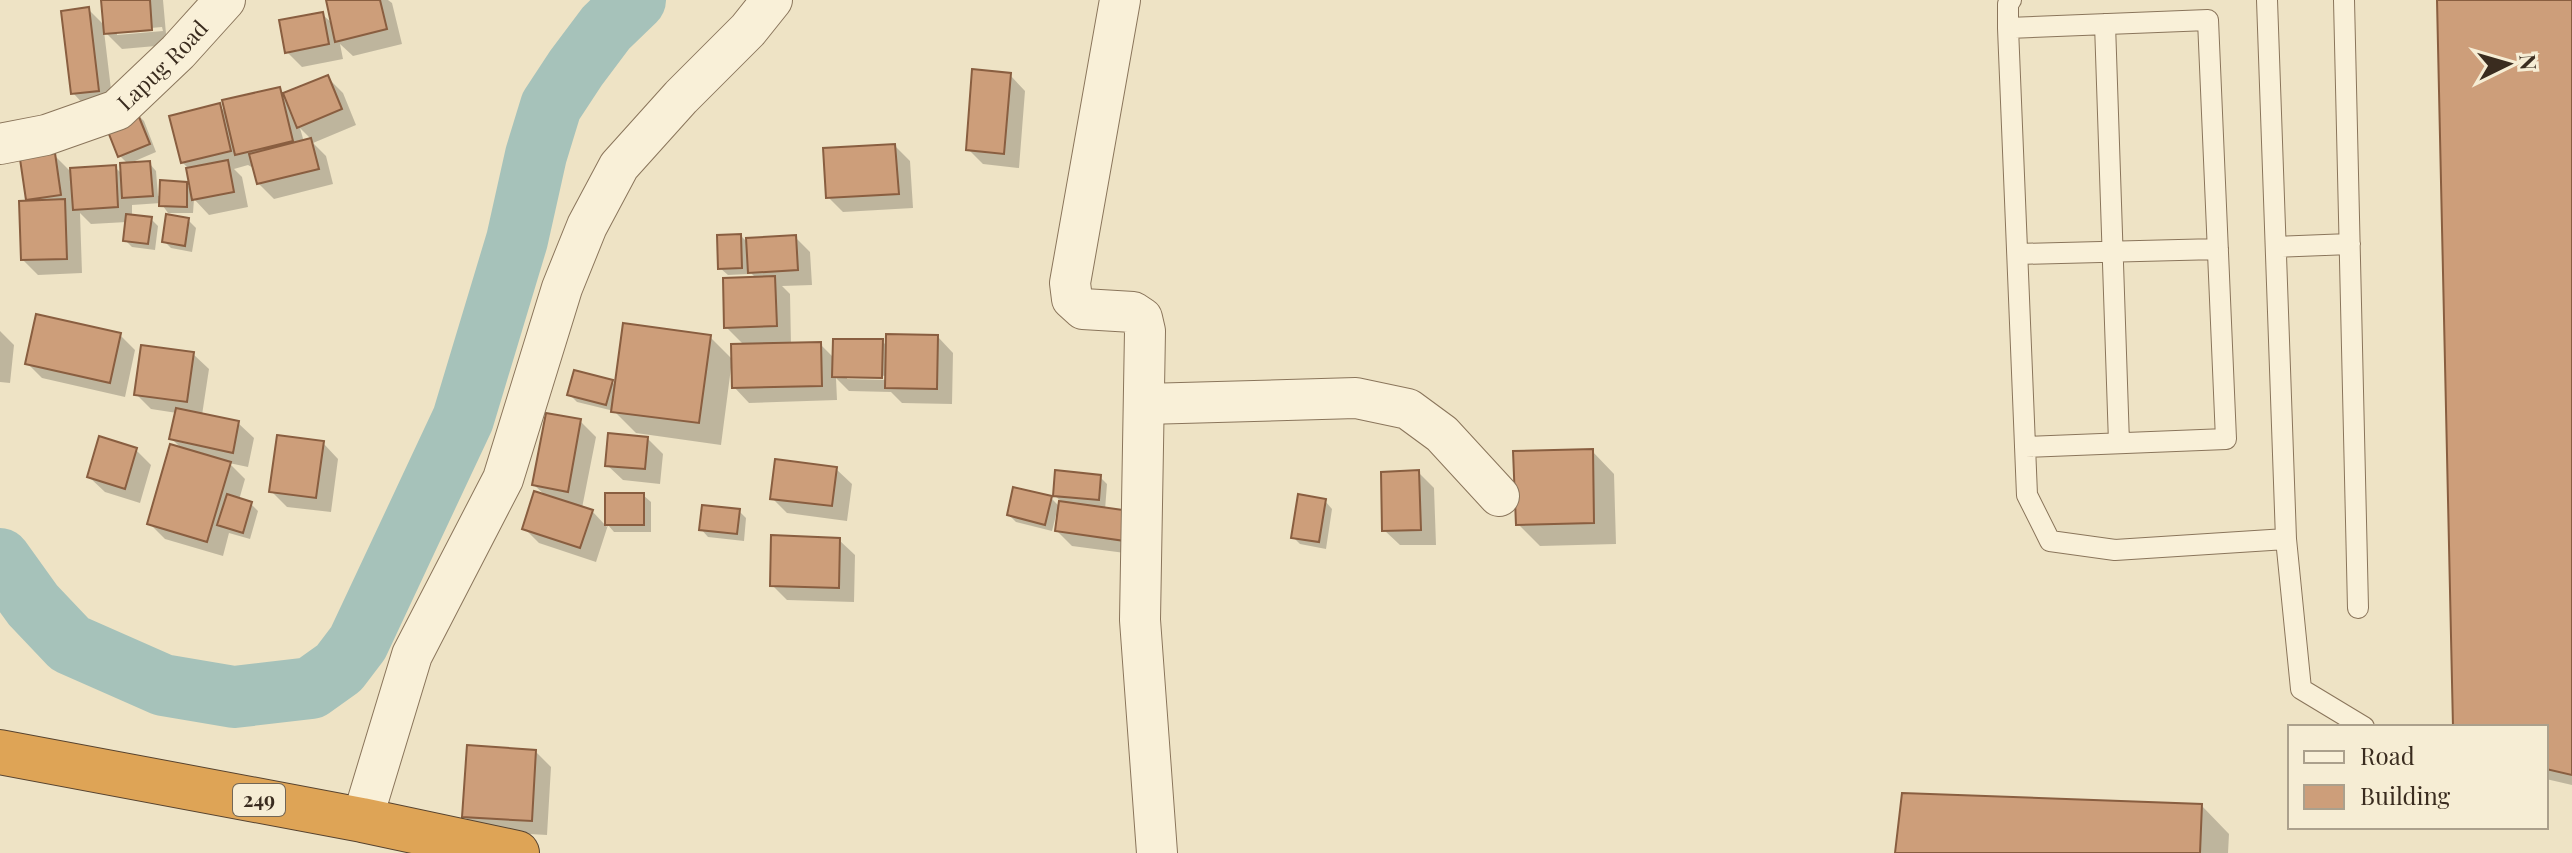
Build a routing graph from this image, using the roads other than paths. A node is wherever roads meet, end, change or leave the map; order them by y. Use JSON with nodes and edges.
{"nodes":[{"id":1,"x":225,"y":0,"type":"edge"},
{"id":2,"x":772,"y":0,"type":"edge"},
{"id":3,"x":1120,"y":0,"type":"edge"},
{"id":4,"x":2011,"y":0,"type":"edge"},
{"id":5,"x":2267,"y":0,"type":"edge"},
{"id":6,"x":2344,"y":0,"type":"edge"},
{"id":7,"x":2105,"y":24,"type":"junction"},
{"id":8,"x":2008,"y":28,"type":"junction"},
{"id":9,"x":0,"y":144,"type":"edge"},
{"id":10,"x":2350,"y":244,"type":"junction"},
{"id":11,"x":2276,"y":247,"type":"junction"},
{"id":12,"x":2218,"y":249,"type":"junction"},
{"id":13,"x":2113,"y":252,"type":"junction"},
{"id":14,"x":2018,"y":254,"type":"junction"},
{"id":15,"x":1145,"y":404,"type":"junction"},
{"id":16,"x":2119,"y":443,"type":"junction"},
{"id":17,"x":2025,"y":447,"type":"junction"},
{"id":18,"x":1499,"y":496,"type":"dead end"},
{"id":19,"x":2286,"y":539,"type":"junction"},
{"id":20,"x":2358,"y":608,"type":"dead end"},
{"id":21,"x":2361,"y":725,"type":"edge"},
{"id":22,"x":0,"y":752,"type":"edge"},
{"id":23,"x":362,"y":820,"type":"junction"},
{"id":24,"x":517,"y":853,"type":"edge"},
{"id":25,"x":1157,"y":853,"type":"edge"}],
"edges":[{"from":1,"to":9,"type":"street","name":"Lapug Road"},
{"from":2,"to":23,"type":"street"},
{"from":3,"to":15,"type":"street"},
{"from":4,"to":8,"type":"lane"},
{"from":5,"to":11,"type":"lane"},
{"from":6,"to":10,"type":"lane"},
{"from":7,"to":8,"type":"lane"},
{"from":7,"to":12,"type":"lane"},
{"from":7,"to":13,"type":"lane"},
{"from":8,"to":14,"type":"lane"},
{"from":10,"to":11,"type":"lane"},
{"from":10,"to":20,"type":"lane"},
{"from":11,"to":19,"type":"lane"},
{"from":12,"to":13,"type":"lane"},
{"from":12,"to":16,"type":"lane"},
{"from":13,"to":14,"type":"lane"},
{"from":13,"to":16,"type":"lane"},
{"from":14,"to":17,"type":"lane"},
{"from":15,"to":18,"type":"street"},
{"from":15,"to":25,"type":"street"},
{"from":16,"to":17,"type":"lane"},
{"from":17,"to":19,"type":"lane"},
{"from":19,"to":21,"type":"lane"},
{"from":22,"to":23,"type":"highway","number":"249"},
{"from":23,"to":24,"type":"highway","number":"249"}]}
